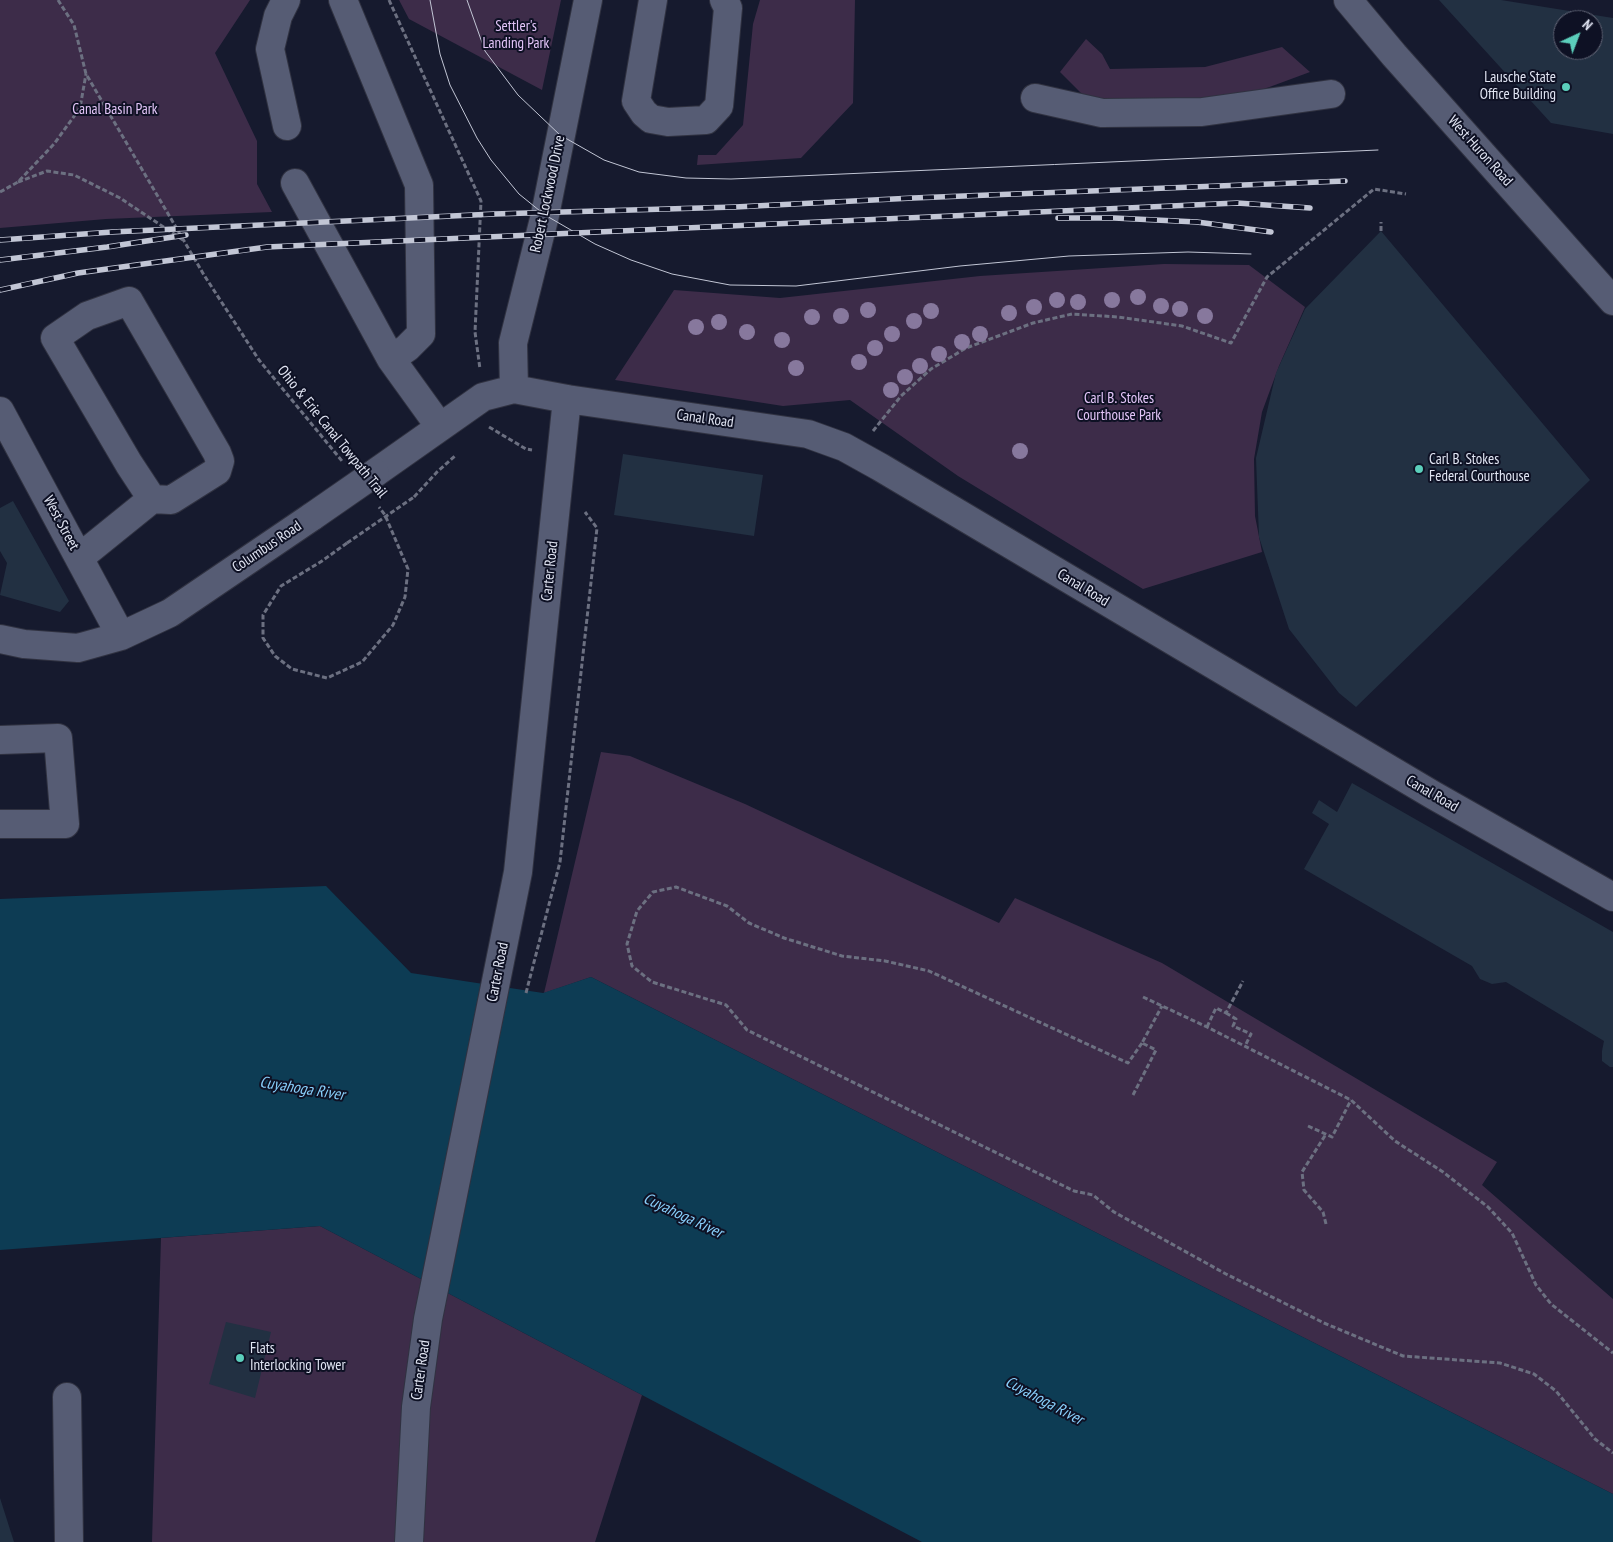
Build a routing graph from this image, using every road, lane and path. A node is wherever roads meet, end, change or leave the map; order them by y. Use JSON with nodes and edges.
{"nodes":[{"id":1,"x":58,"y":0,"type":"edge"},
{"id":2,"x":286,"y":0,"type":"edge"},
{"id":3,"x":343,"y":0,"type":"edge"},
{"id":4,"x":389,"y":0,"type":"edge"},
{"id":5,"x":588,"y":0,"type":"edge"},
{"id":6,"x":653,"y":0,"type":"edge"},
{"id":7,"x":724,"y":0,"type":"edge"},
{"id":8,"x":1348,"y":0,"type":"edge"},
{"id":9,"x":86,"y":74,"type":"junction"},
{"id":10,"x":1331,"y":94,"type":"dead end"},
{"id":11,"x":1035,"y":98,"type":"dead end"},
{"id":12,"x":287,"y":126,"type":"dead end"},
{"id":13,"x":18,"y":182,"type":"junction"},
{"id":14,"x":295,"y":183,"type":"dead end"},
{"id":15,"x":0,"y":192,"type":"edge"},
{"id":16,"x":1406,"y":194,"type":"dead end"},
{"id":17,"x":1381,"y":222,"type":"dead end"},
{"id":18,"x":1381,"y":231,"type":"dead end"},
{"id":19,"x":185,"y":241,"type":"junction"},
{"id":20,"x":1613,"y":301,"type":"edge"},
{"id":21,"x":391,"y":360,"type":"junction"},
{"id":22,"x":514,"y":389,"type":"junction"},
{"id":23,"x":901,"y":396,"type":"dead end"},
{"id":24,"x":483,"y":397,"type":"junction"},
{"id":25,"x":567,"y":399,"type":"junction"},
{"id":26,"x":0,"y":411,"type":"edge"},
{"id":27,"x":440,"y":427,"type":"junction"},
{"id":28,"x":488,"y":427,"type":"dead end"},
{"id":29,"x":526,"y":449,"type":"dead end"},
{"id":30,"x":459,"y":452,"type":"dead end"},
{"id":31,"x":344,"y":463,"type":"dead end"},
{"id":32,"x":152,"y":498,"type":"junction"},
{"id":33,"x":373,"y":500,"type":"dead end"},
{"id":34,"x":79,"y":558,"type":"junction"},
{"id":35,"x":121,"y":636,"type":"junction"},
{"id":36,"x":0,"y":639,"type":"edge"},
{"id":37,"x":0,"y":740,"type":"edge"},
{"id":38,"x":0,"y":824,"type":"edge"},
{"id":39,"x":1613,"y":897,"type":"edge"},
{"id":40,"x":1242,"y":980,"type":"dead end"},
{"id":41,"x":1143,"y":997,"type":"dead end"},
{"id":42,"x":1162,"y":1006,"type":"junction"},
{"id":43,"x":1226,"y":1013,"type":"junction"},
{"id":44,"x":1207,"y":1027,"type":"junction"},
{"id":45,"x":1142,"y":1043,"type":"junction"},
{"id":46,"x":1245,"y":1046,"type":"junction"},
{"id":47,"x":1133,"y":1095,"type":"dead end"},
{"id":48,"x":1351,"y":1100,"type":"junction"},
{"id":49,"x":1308,"y":1126,"type":"dead end"},
{"id":50,"x":1326,"y":1134,"type":"junction"},
{"id":51,"x":1326,"y":1224,"type":"dead end"},
{"id":52,"x":1613,"y":1353,"type":"edge"},
{"id":53,"x":67,"y":1397,"type":"dead end"},
{"id":54,"x":1613,"y":1453,"type":"edge"},
{"id":55,"x":69,"y":1542,"type":"edge"},
{"id":56,"x":409,"y":1542,"type":"edge"}],
"edges":[{"from":1,"to":9,"type":"path","name":"Ohio & Erie Canal Towpath Trail"},
{"from":2,"to":12,"type":"street"},
{"from":3,"to":21,"type":"street"},
{"from":4,"to":24,"type":"path"},
{"from":5,"to":22,"type":"street","name":"Robert Lockwood Drive"},
{"from":6,"to":7,"type":"street"},
{"from":8,"to":20,"type":"street","name":"West Huron Road"},
{"from":9,"to":13,"type":"path"},
{"from":9,"to":19,"type":"path","name":"Ohio & Erie Canal Towpath Trail"},
{"from":10,"to":11,"type":"street"},
{"from":13,"to":15,"type":"path"},
{"from":13,"to":19,"type":"path"},
{"from":14,"to":21,"type":"street"},
{"from":16,"to":23,"type":"path"},
{"from":17,"to":18,"type":"path"},
{"from":19,"to":31,"type":"path","name":"Ohio & Erie Canal Towpath Trail"},
{"from":21,"to":27,"type":"street"},
{"from":22,"to":24,"type":"street","name":"Columbus Road"},
{"from":22,"to":25,"type":"street","name":"Canal Road"},
{"from":24,"to":27,"type":"street","name":"Columbus Road"},
{"from":25,"to":39,"type":"street","name":"Canal Road"},
{"from":25,"to":56,"type":"street","name":"Carter Road"},
{"from":26,"to":34,"type":"street","name":"West Street"},
{"from":27,"to":35,"type":"street","name":"Columbus Road","bridge":true},
{"from":28,"to":29,"type":"path"},
{"from":30,"to":33,"type":"path","name":"Ohio & Erie Canal Towpath Trail","bridge":true},
{"from":32,"to":32,"type":"street"},
{"from":32,"to":34,"type":"street"},
{"from":34,"to":35,"type":"street","name":"West Street"},
{"from":35,"to":36,"type":"street","name":"Columbus Road"},
{"from":37,"to":38,"type":"street"},
{"from":40,"to":43,"type":"path"},
{"from":41,"to":42,"type":"path"},
{"from":42,"to":44,"type":"path"},
{"from":42,"to":45,"type":"path"},
{"from":43,"to":44,"type":"path"},
{"from":43,"to":46,"type":"path"},
{"from":44,"to":46,"type":"path"},
{"from":45,"to":47,"type":"path"},
{"from":45,"to":54,"type":"path"},
{"from":46,"to":48,"type":"path"},
{"from":48,"to":50,"type":"path"},
{"from":48,"to":52,"type":"path"},
{"from":49,"to":50,"type":"path"},
{"from":50,"to":51,"type":"path"},
{"from":53,"to":55,"type":"street"}]}
